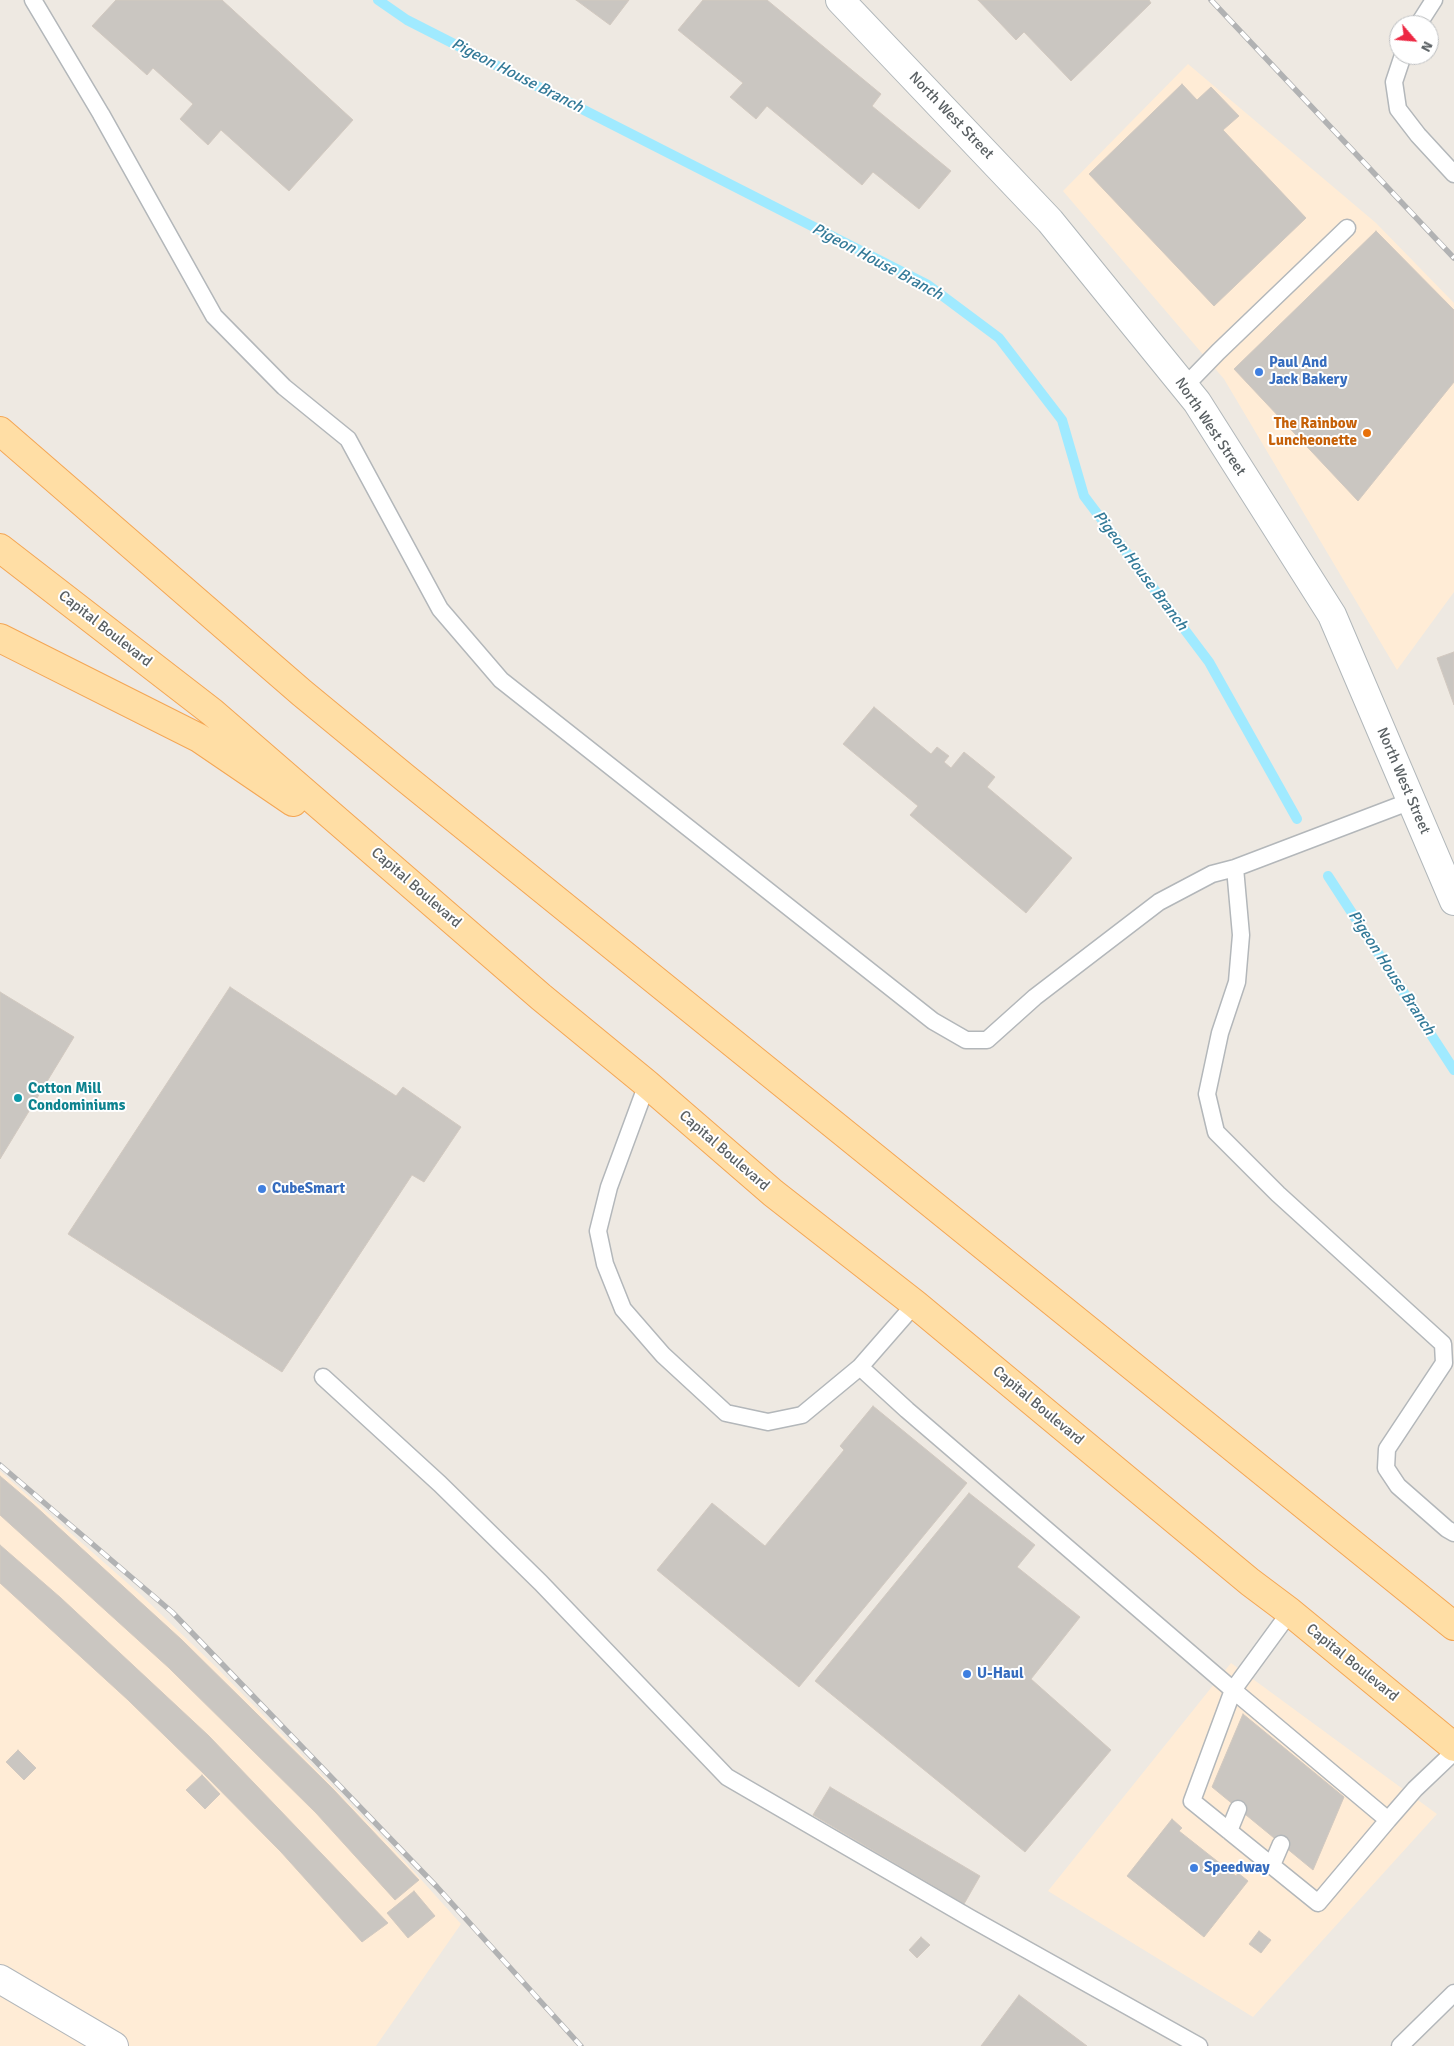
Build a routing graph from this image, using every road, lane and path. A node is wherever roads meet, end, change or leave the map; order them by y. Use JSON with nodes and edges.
{"nodes":[{"id":1,"x":33,"y":0,"type":"edge"},
{"id":2,"x":840,"y":0,"type":"edge"},
{"id":3,"x":1434,"y":0,"type":"edge"},
{"id":4,"x":1424,"y":15,"type":"edge"},
{"id":5,"x":1400,"y":65,"type":"edge"},
{"id":6,"x":1454,"y":174,"type":"edge"},
{"id":7,"x":1347,"y":228,"type":"dead end"},
{"id":8,"x":1184,"y":387,"type":"junction"},
{"id":9,"x":0,"y":430,"type":"edge"},
{"id":10,"x":0,"y":548,"type":"edge"},
{"id":11,"x":0,"y":638,"type":"edge"},
{"id":12,"x":1411,"y":801,"type":"junction"},
{"id":13,"x":1236,"y":868,"type":"junction"},
{"id":14,"x":1454,"y":901,"type":"edge"},
{"id":15,"x":436,"y":906,"type":"junction"},
{"id":16,"x":647,"y":1084,"type":"junction"},
{"id":17,"x":915,"y":1304,"type":"junction"},
{"id":18,"x":860,"y":1367,"type":"junction"},
{"id":19,"x":323,"y":1377,"type":"dead end"},
{"id":20,"x":1454,"y":1533,"type":"edge"},
{"id":21,"x":1290,"y":1612,"type":"junction"},
{"id":22,"x":1454,"y":1626,"type":"edge"},
{"id":23,"x":1233,"y":1690,"type":"junction"},
{"id":24,"x":1454,"y":1747,"type":"edge"},
{"id":25,"x":1454,"y":1752,"type":"edge"},
{"id":26,"x":1238,"y":1809,"type":"dead end"},
{"id":27,"x":1388,"y":1820,"type":"junction"},
{"id":28,"x":1229,"y":1831,"type":"junction"},
{"id":29,"x":1281,"y":1844,"type":"dead end"},
{"id":30,"x":1272,"y":1865,"type":"junction"},
{"id":31,"x":0,"y":1980,"type":"edge"},
{"id":32,"x":1454,"y":1993,"type":"edge"},
{"id":33,"x":114,"y":2046,"type":"edge"},
{"id":34,"x":1199,"y":2046,"type":"edge"},
{"id":35,"x":1400,"y":2046,"type":"edge"}],
"edges":[{"from":1,"to":13,"type":"lane"},
{"from":2,"to":8,"type":"street","name":"North West Street"},
{"from":3,"to":4,"type":"lane"},
{"from":5,"to":6,"type":"lane"},
{"from":7,"to":8,"type":"lane"},
{"from":8,"to":12,"type":"street","name":"North West Street"},
{"from":9,"to":22,"type":"main road"},
{"from":10,"to":15,"type":"main road","name":"Capital Boulevard"},
{"from":11,"to":15,"type":"main road"},
{"from":12,"to":13,"type":"lane"},
{"from":12,"to":14,"type":"street","name":"North West Street"},
{"from":13,"to":20,"type":"lane"},
{"from":15,"to":16,"type":"main road","name":"Capital Boulevard"},
{"from":16,"to":17,"type":"main road","name":"Capital Boulevard"},
{"from":16,"to":18,"type":"lane"},
{"from":17,"to":18,"type":"lane"},
{"from":17,"to":21,"type":"main road","name":"Capital Boulevard"},
{"from":18,"to":23,"type":"lane"},
{"from":19,"to":34,"type":"lane"},
{"from":21,"to":23,"type":"lane"},
{"from":21,"to":24,"type":"main road","name":"Capital Boulevard"},
{"from":23,"to":27,"type":"lane"},
{"from":23,"to":28,"type":"lane"},
{"from":25,"to":27,"type":"lane"},
{"from":26,"to":28,"type":"lane"},
{"from":27,"to":30,"type":"lane"},
{"from":28,"to":30,"type":"lane"},
{"from":29,"to":30,"type":"lane"},
{"from":31,"to":33,"type":"street"},
{"from":32,"to":35,"type":"lane"}]}
